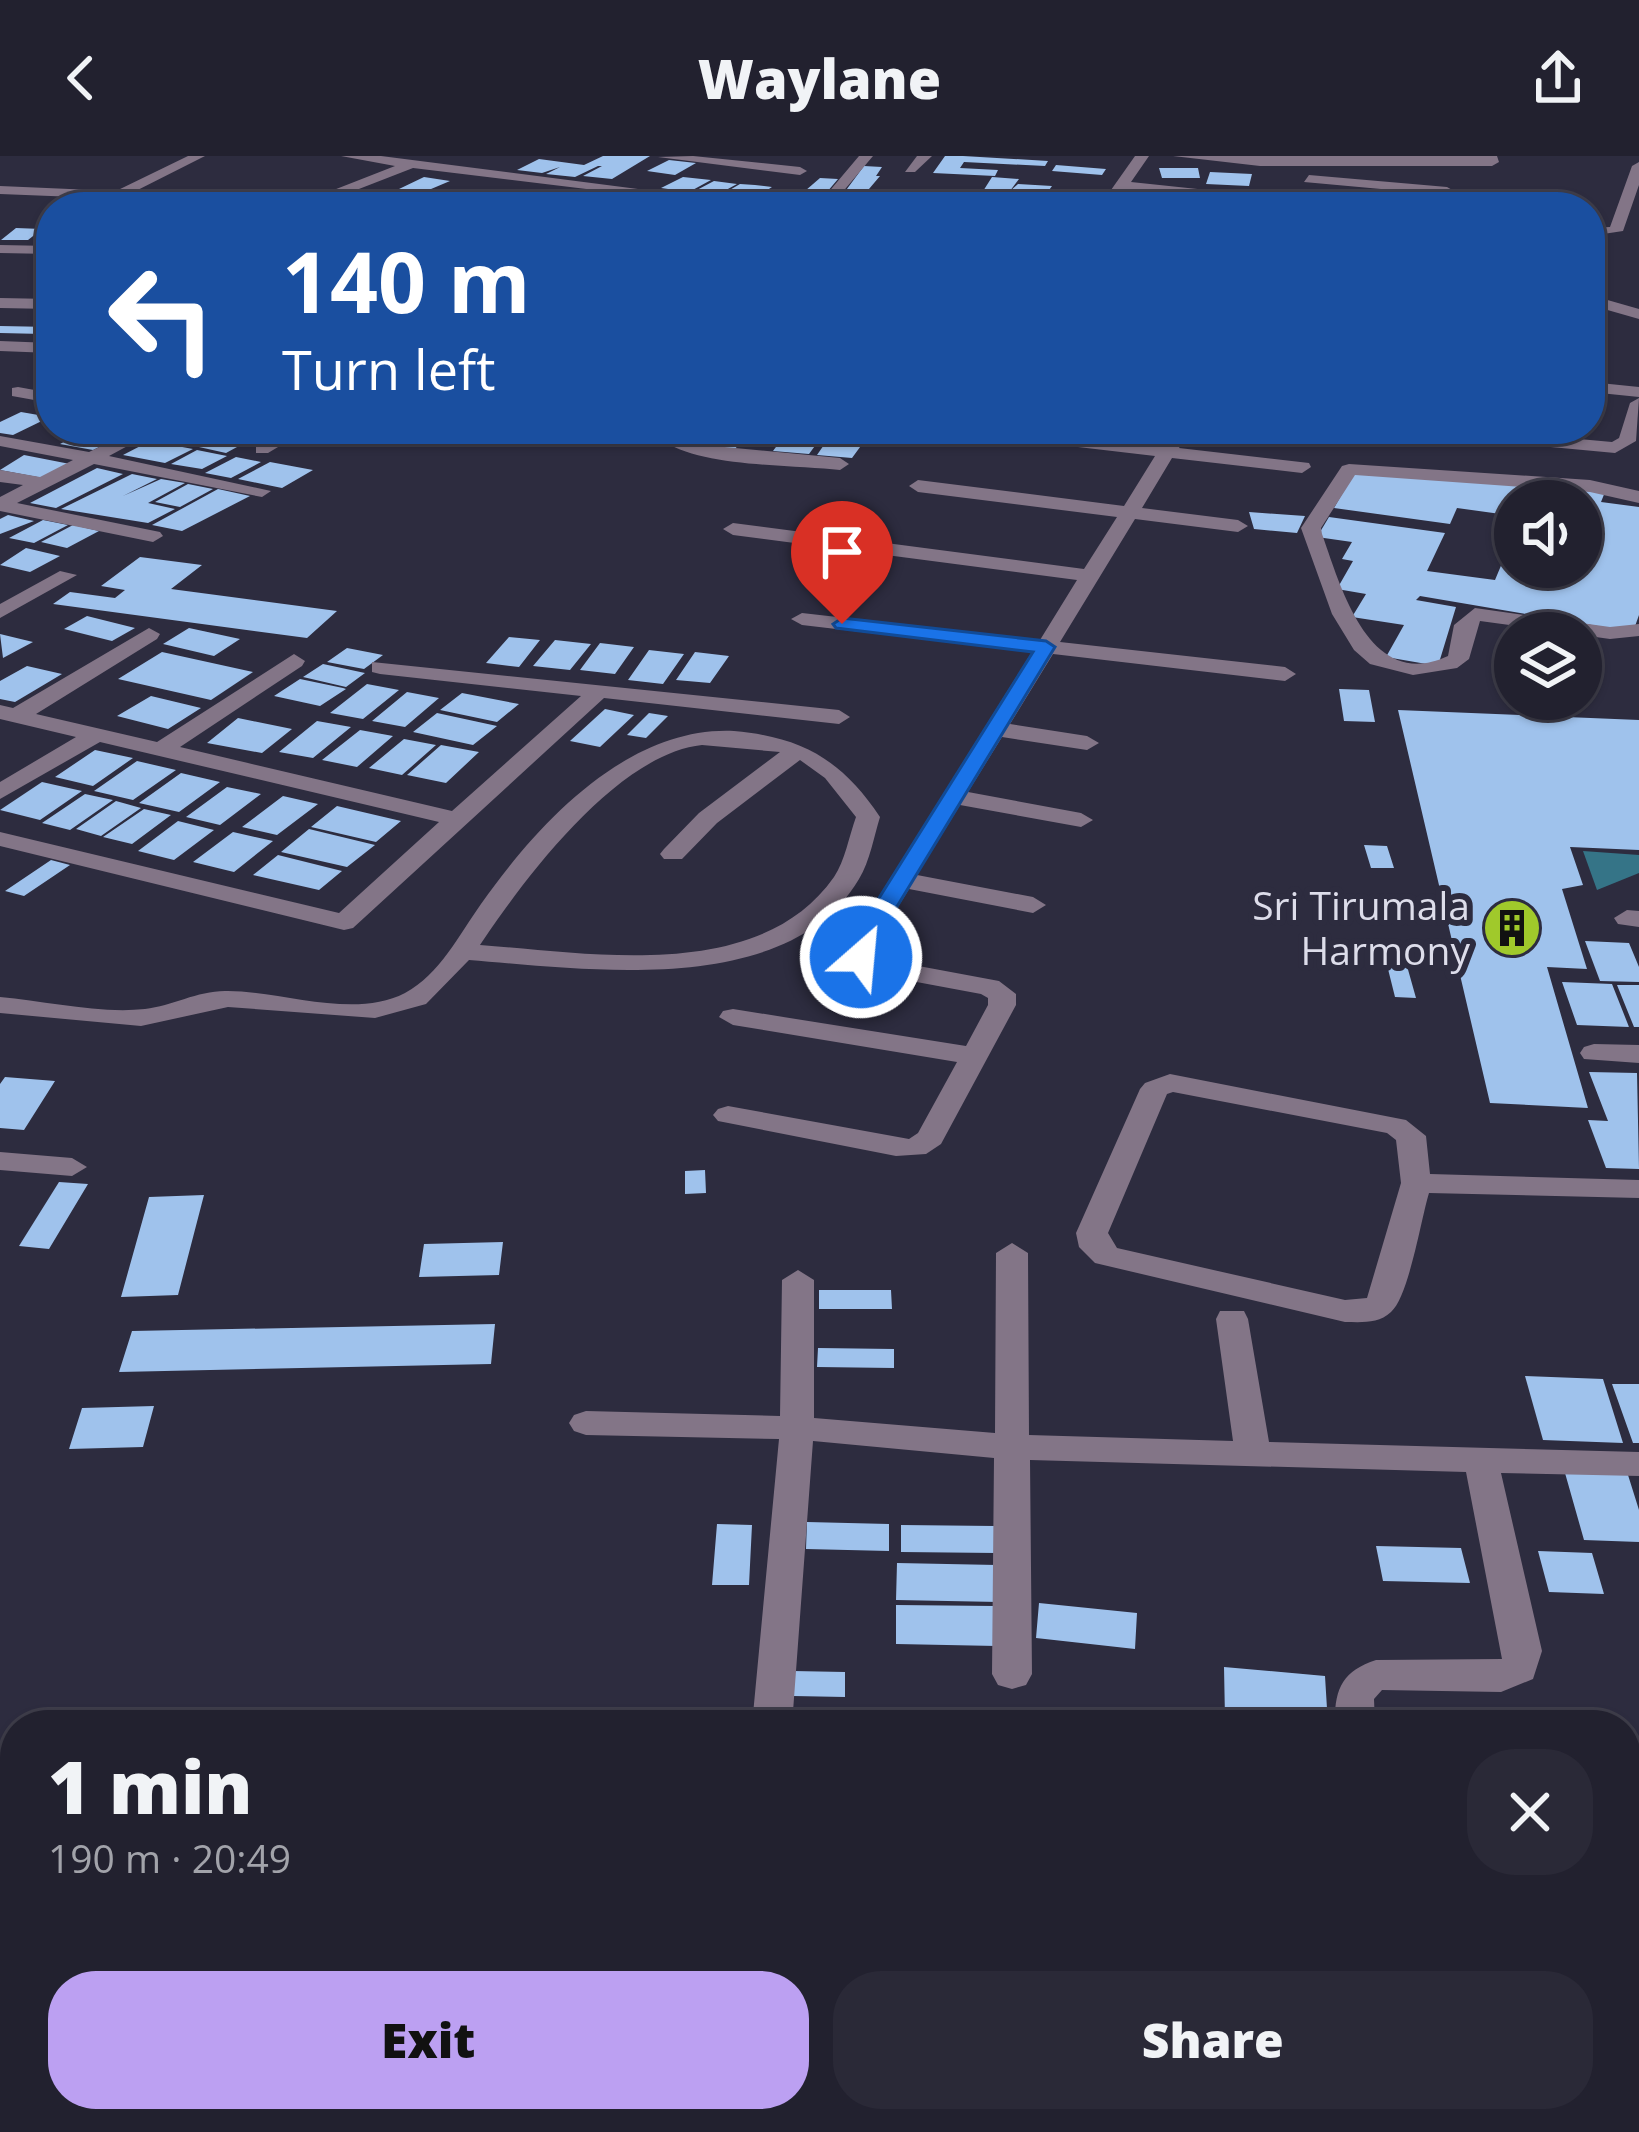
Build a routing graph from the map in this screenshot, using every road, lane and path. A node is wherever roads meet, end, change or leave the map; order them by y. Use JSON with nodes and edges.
{"nodes":[{"id":1,"x":198,"y":156,"type":"edge"},
{"id":2,"x":348,"y":156,"type":"edge"},
{"id":3,"x":528,"y":156,"type":"edge"},
{"id":4,"x":866,"y":156,"type":"edge"},
{"id":5,"x":925,"y":156,"type":"edge"},
{"id":6,"x":1490,"y":156,"type":"edge"},
{"id":7,"x":666,"y":157,"type":"edge"},
{"id":8,"x":1381,"y":158,"type":"edge"},
{"id":9,"x":1174,"y":161,"type":"edge"},
{"id":10,"x":1443,"y":161,"type":"junction"},
{"id":11,"x":1210,"y":162,"type":"edge"},
{"id":12,"x":410,"y":164,"type":"junction"},
{"id":13,"x":1143,"y":164,"type":"edge"},
{"id":14,"x":644,"y":168,"type":"dead end"},
{"id":15,"x":910,"y":169,"type":"dead end"},
{"id":16,"x":800,"y":171,"type":"dead end"},
{"id":17,"x":1638,"y":171,"type":"edge"},
{"id":18,"x":487,"y":175,"type":"junction"},
{"id":19,"x":623,"y":185,"type":"junction"},
{"id":20,"x":1121,"y":185,"type":"junction"},
{"id":21,"x":0,"y":190,"type":"edge"},
{"id":22,"x":56,"y":192,"type":"edge"},
{"id":23,"x":117,"y":192,"type":"edge"},
{"id":24,"x":346,"y":192,"type":"edge"},
{"id":25,"x":613,"y":192,"type":"edge"},
{"id":26,"x":670,"y":192,"type":"edge"},
{"id":27,"x":836,"y":192,"type":"edge"},
{"id":28,"x":1116,"y":192,"type":"edge"},
{"id":29,"x":1212,"y":192,"type":"edge"},
{"id":30,"x":1394,"y":192,"type":"edge"},
{"id":31,"x":1446,"y":192,"type":"edge"},
{"id":32,"x":1634,"y":200,"type":"edge"},
{"id":33,"x":1605,"y":231,"type":"edge"},
{"id":34,"x":36,"y":244,"type":"edge"},
{"id":35,"x":0,"y":249,"type":"edge"},
{"id":36,"x":26,"y":250,"type":"junction"},
{"id":37,"x":36,"y":250,"type":"edge"},
{"id":38,"x":0,"y":303,"type":"edge"},
{"id":39,"x":36,"y":304,"type":"edge"},
{"id":40,"x":1605,"y":304,"type":"edge"},
{"id":41,"x":1639,"y":314,"type":"edge"},
{"id":42,"x":0,"y":346,"type":"edge"},
{"id":43,"x":36,"y":347,"type":"edge"},
{"id":44,"x":1605,"y":389,"type":"edge"},
{"id":45,"x":18,"y":392,"type":"dead end"},
{"id":46,"x":1639,"y":392,"type":"edge"},
{"id":47,"x":36,"y":395,"type":"edge"},
{"id":48,"x":1639,"y":404,"type":"edge"},
{"id":49,"x":0,"y":441,"type":"edge"},
{"id":50,"x":120,"y":444,"type":"edge"},
{"id":51,"x":271,"y":444,"type":"edge"},
{"id":52,"x":680,"y":444,"type":"edge"},
{"id":53,"x":1098,"y":444,"type":"edge"},
{"id":54,"x":1172,"y":444,"type":"edge"},
{"id":55,"x":1572,"y":444,"type":"edge"},
{"id":56,"x":262,"y":449,"type":"dead end"},
{"id":57,"x":1167,"y":452,"type":"junction"},
{"id":58,"x":91,"y":459,"type":"junction"},
{"id":59,"x":840,"y":464,"type":"dead end"},
{"id":60,"x":1302,"y":467,"type":"dead end"},
{"id":61,"x":0,"y":476,"type":"edge"},
{"id":62,"x":41,"y":483,"type":"junction"},
{"id":63,"x":917,"y":486,"type":"dead end"},
{"id":64,"x":262,"y":491,"type":"dead end"},
{"id":65,"x":1639,"y":497,"type":"edge"},
{"id":66,"x":0,"y":504,"type":"edge"},
{"id":67,"x":1130,"y":512,"type":"junction"},
{"id":68,"x":1238,"y":526,"type":"dead end"},
{"id":69,"x":733,"y":529,"type":"dead end"},
{"id":70,"x":154,"y":536,"type":"dead end"},
{"id":71,"x":68,"y":575,"type":"dead end"},
{"id":72,"x":1091,"y":576,"type":"junction"},
{"id":73,"x":0,"y":612,"type":"edge"},
{"id":74,"x":802,"y":619,"type":"dead end"},
{"id":75,"x":1639,"y":630,"type":"edge"},
{"id":76,"x":149,"y":634,"type":"dead end"},
{"id":77,"x":1046,"y":647,"type":"junction"},
{"id":78,"x":294,"y":661,"type":"dead end"},
{"id":79,"x":380,"y":667,"type":"dead end"},
{"id":80,"x":1285,"y":674,"type":"dead end"},
{"id":81,"x":601,"y":689,"type":"junction"},
{"id":82,"x":8,"y":714,"type":"edge"},
{"id":83,"x":838,"y":717,"type":"dead end"},
{"id":84,"x":996,"y":729,"type":"junction"},
{"id":85,"x":96,"y":735,"type":"junction"},
{"id":86,"x":1087,"y":743,"type":"dead end"},
{"id":87,"x":160,"y":750,"type":"junction"},
{"id":88,"x":798,"y":750,"type":"junction"},
{"id":89,"x":0,"y":792,"type":"edge"},
{"id":90,"x":954,"y":797,"type":"junction"},
{"id":91,"x":456,"y":819,"type":"junction"},
{"id":92,"x":1082,"y":820,"type":"dead end"},
{"id":93,"x":0,"y":839,"type":"edge"},
{"id":94,"x":673,"y":854,"type":"dead end"},
{"id":95,"x":902,"y":880,"type":"junction"},
{"id":96,"x":1033,"y":904,"type":"dead end"},
{"id":97,"x":463,"y":952,"type":"junction"},
{"id":98,"x":0,"y":1005,"type":"edge"},
{"id":99,"x":734,"y":1017,"type":"dead end"},
{"id":100,"x":1594,"y":1053,"type":"dead end"},
{"id":101,"x":1639,"y":1054,"type":"edge"},
{"id":102,"x":974,"y":1056,"type":"junction"},
{"id":103,"x":728,"y":1115,"type":"dead end"},
{"id":104,"x":0,"y":1162,"type":"edge"},
{"id":105,"x":72,"y":1167,"type":"dead end"},
{"id":106,"x":1416,"y":1183,"type":"junction"},
{"id":107,"x":1639,"y":1190,"type":"edge"},
{"id":108,"x":1012,"y":1253,"type":"dead end"},
{"id":109,"x":799,"y":1280,"type":"dead end"},
{"id":110,"x":1232,"y":1319,"type":"dead end"},
{"id":111,"x":586,"y":1423,"type":"dead end"},
{"id":112,"x":797,"y":1428,"type":"junction"},
{"id":113,"x":1011,"y":1448,"type":"junction"},
{"id":114,"x":1253,"y":1455,"type":"junction"},
{"id":115,"x":1481,"y":1461,"type":"junction"},
{"id":116,"x":1639,"y":1464,"type":"edge"},
{"id":117,"x":1012,"y":1674,"type":"dead end"},
{"id":118,"x":773,"y":1710,"type":"edge"},
{"id":119,"x":1354,"y":1710,"type":"edge"}],
"edges":[{"from":1,"to":23,"type":"street"},
{"from":2,"to":12,"type":"street"},
{"from":3,"to":18,"type":"street"},
{"from":4,"to":27,"type":"street"},
{"from":5,"to":15,"type":"street"},
{"from":6,"to":10,"type":"street"},
{"from":7,"to":14,"type":"street"},
{"from":7,"to":16,"type":"street"},
{"from":8,"to":10,"type":"street"},
{"from":8,"to":11,"type":"street"},
{"from":9,"to":11,"type":"street"},
{"from":10,"to":31,"type":"street"},
{"from":11,"to":30,"type":"street"},
{"from":12,"to":18,"type":"street"},
{"from":12,"to":24,"type":"street"},
{"from":13,"to":20,"type":"street"},
{"from":17,"to":32,"type":"street"},
{"from":18,"to":19,"type":"street"},
{"from":19,"to":25,"type":"street"},
{"from":19,"to":26,"type":"street"},
{"from":20,"to":28,"type":"street"},
{"from":20,"to":29,"type":"street"},
{"from":21,"to":22,"type":"street"},
{"from":32,"to":33,"type":"street"},
{"from":34,"to":36,"type":"street"},
{"from":35,"to":36,"type":"street"},
{"from":36,"to":37,"type":"street"},
{"from":38,"to":39,"type":"street"},
{"from":40,"to":41,"type":"street"},
{"from":42,"to":43,"type":"street"},
{"from":44,"to":46,"type":"street"},
{"from":45,"to":47,"type":"street"},
{"from":48,"to":55,"type":"street"},
{"from":49,"to":58,"type":"street"},
{"from":50,"to":58,"type":"street"},
{"from":51,"to":56,"type":"street"},
{"from":52,"to":59,"type":"street"},
{"from":53,"to":57,"type":"street"},
{"from":54,"to":57,"type":"street"},
{"from":57,"to":60,"type":"street"},
{"from":57,"to":67,"type":"street"},
{"from":58,"to":62,"type":"street"},
{"from":58,"to":64,"type":"street"},
{"from":61,"to":62,"type":"street"},
{"from":62,"to":66,"type":"street"},
{"from":63,"to":67,"type":"street"},
{"from":65,"to":75,"type":"street"},
{"from":66,"to":70,"type":"street"},
{"from":67,"to":68,"type":"street"},
{"from":67,"to":72,"type":"street"},
{"from":69,"to":72,"type":"street"},
{"from":71,"to":73,"type":"street"},
{"from":72,"to":77,"type":"street"},
{"from":74,"to":77,"type":"street"},
{"from":76,"to":82,"type":"street"},
{"from":77,"to":80,"type":"street"},
{"from":77,"to":84,"type":"street"},
{"from":78,"to":87,"type":"street"},
{"from":79,"to":81,"type":"street"},
{"from":81,"to":83,"type":"street"},
{"from":81,"to":91,"type":"street"},
{"from":82,"to":85,"type":"street"},
{"from":84,"to":86,"type":"street"},
{"from":84,"to":90,"type":"street"},
{"from":85,"to":87,"type":"street"},
{"from":85,"to":89,"type":"street"},
{"from":87,"to":91,"type":"street"},
{"from":88,"to":94,"type":"street"},
{"from":88,"to":97,"type":"street"},
{"from":88,"to":97,"type":"street"},
{"from":90,"to":92,"type":"street"},
{"from":90,"to":95,"type":"street"},
{"from":91,"to":93,"type":"street"},
{"from":95,"to":96,"type":"street"},
{"from":95,"to":102,"type":"street"},
{"from":97,"to":98,"type":"street"},
{"from":99,"to":102,"type":"street"},
{"from":100,"to":101,"type":"street"},
{"from":102,"to":103,"type":"street"},
{"from":104,"to":105,"type":"street"},
{"from":106,"to":106,"type":"street"},
{"from":106,"to":107,"type":"street"},
{"from":108,"to":113,"type":"street"},
{"from":109,"to":112,"type":"street"},
{"from":110,"to":114,"type":"street"},
{"from":111,"to":112,"type":"street"},
{"from":112,"to":113,"type":"street"},
{"from":112,"to":118,"type":"street"},
{"from":113,"to":114,"type":"street"},
{"from":113,"to":117,"type":"street"},
{"from":114,"to":115,"type":"street"},
{"from":115,"to":116,"type":"street"},
{"from":115,"to":119,"type":"street"}]}
